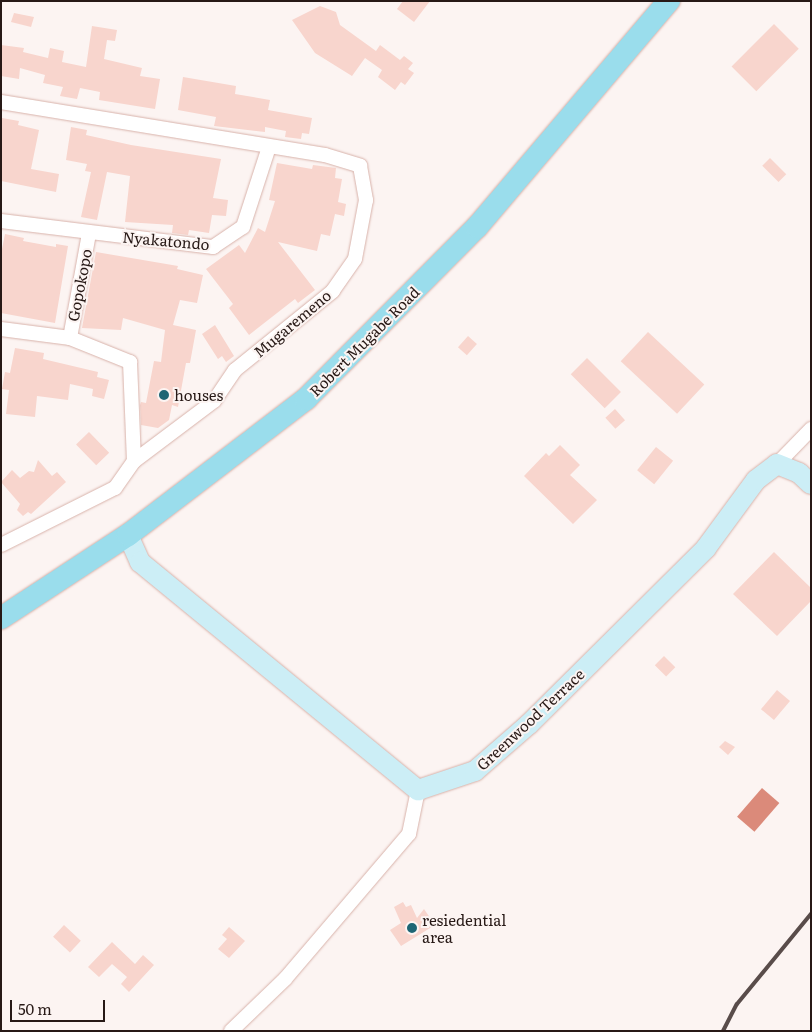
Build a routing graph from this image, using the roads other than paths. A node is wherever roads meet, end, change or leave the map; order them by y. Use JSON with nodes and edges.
{"nodes":[{"id":1,"x":669,"y":1,"type":"edge"},
{"id":2,"x":1,"y":102,"type":"edge"},
{"id":3,"x":269,"y":147,"type":"junction"},
{"id":4,"x":1,"y":221,"type":"edge"},
{"id":5,"x":89,"y":233,"type":"junction"},
{"id":6,"x":2,"y":331,"type":"edge"},
{"id":7,"x":70,"y":338,"type":"junction"},
{"id":8,"x":811,"y":429,"type":"edge"},
{"id":9,"x":134,"y":461,"type":"junction"},
{"id":10,"x":777,"y":464,"type":"junction"},
{"id":11,"x":811,"y":484,"type":"edge"},
{"id":12,"x":128,"y":535,"type":"junction"},
{"id":13,"x":1,"y":545,"type":"edge"},
{"id":14,"x":1,"y":618,"type":"edge"},
{"id":15,"x":418,"y":790,"type":"junction"},
{"id":16,"x":231,"y":1031,"type":"edge"}],
"edges":[{"from":1,"to":12,"type":"main road","name":"Robert Mugabe Road"},
{"from":2,"to":3,"type":"street","name":"Mugaremeno"},
{"from":3,"to":5,"type":"street","name":"Nyakatondo"},
{"from":3,"to":9,"type":"street","name":"Mugaremeno"},
{"from":4,"to":5,"type":"street","name":"Nyakatondo"},
{"from":5,"to":7,"type":"street","name":"Gopokopo"},
{"from":6,"to":7,"type":"street"},
{"from":7,"to":9,"type":"street"},
{"from":8,"to":10,"type":"street","name":"Greenwood Terrace"},
{"from":9,"to":13,"type":"street","name":"Mugaremeno"},
{"from":10,"to":11,"type":"street"},
{"from":10,"to":15,"type":"street","name":"Greenwood Terrace"},
{"from":12,"to":14,"type":"main road","name":"Robert Mugabe Road"},
{"from":12,"to":15,"type":"street"},
{"from":15,"to":16,"type":"street"}]}
